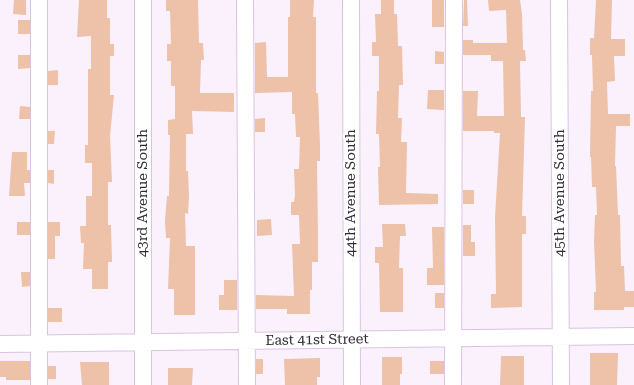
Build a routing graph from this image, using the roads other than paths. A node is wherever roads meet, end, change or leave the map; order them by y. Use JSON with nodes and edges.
{"nodes":[{"id":1,"x":39,"y":0,"type":"edge"},
{"id":2,"x":144,"y":0,"type":"edge"},
{"id":3,"x":245,"y":0,"type":"edge"},
{"id":4,"x":351,"y":0,"type":"edge"},
{"id":5,"x":454,"y":0,"type":"edge"},
{"id":6,"x":559,"y":0,"type":"edge"},
{"id":7,"x":634,"y":336,"type":"edge"},
{"id":8,"x":560,"y":337,"type":"junction"},
{"id":9,"x":453,"y":339,"type":"junction"},
{"id":10,"x":352,"y":340,"type":"junction"},
{"id":11,"x":143,"y":342,"type":"junction"},
{"id":12,"x":247,"y":342,"type":"junction"},
{"id":13,"x":39,"y":343,"type":"junction"},
{"id":14,"x":0,"y":344,"type":"edge"},
{"id":15,"x":39,"y":385,"type":"edge"},
{"id":16,"x":143,"y":385,"type":"edge"},
{"id":17,"x":247,"y":385,"type":"edge"},
{"id":18,"x":352,"y":385,"type":"edge"},
{"id":19,"x":453,"y":385,"type":"edge"},
{"id":20,"x":561,"y":385,"type":"edge"}],
"edges":[{"from":1,"to":13,"type":"street"},
{"from":2,"to":11,"type":"street","name":"43rd Avenue South"},
{"from":3,"to":12,"type":"street"},
{"from":4,"to":10,"type":"street","name":"44th Avenue South"},
{"from":5,"to":9,"type":"street"},
{"from":6,"to":8,"type":"street","name":"45th Avenue South"},
{"from":7,"to":8,"type":"street","name":"East 41st Street"},
{"from":8,"to":9,"type":"street","name":"East 41st Street"},
{"from":8,"to":20,"type":"street","name":"45th Avenue South"},
{"from":9,"to":10,"type":"street","name":"East 41st Street"},
{"from":9,"to":19,"type":"street"},
{"from":10,"to":12,"type":"street","name":"East 41st Street"},
{"from":10,"to":18,"type":"street","name":"44th Avenue South"},
{"from":11,"to":12,"type":"street","name":"East 41st Street"},
{"from":11,"to":13,"type":"street","name":"East 41st Street"},
{"from":11,"to":16,"type":"street","name":"43rd Avenue South"},
{"from":12,"to":17,"type":"street"},
{"from":13,"to":14,"type":"street","name":"East 41st Street"},
{"from":13,"to":15,"type":"street"}]}
